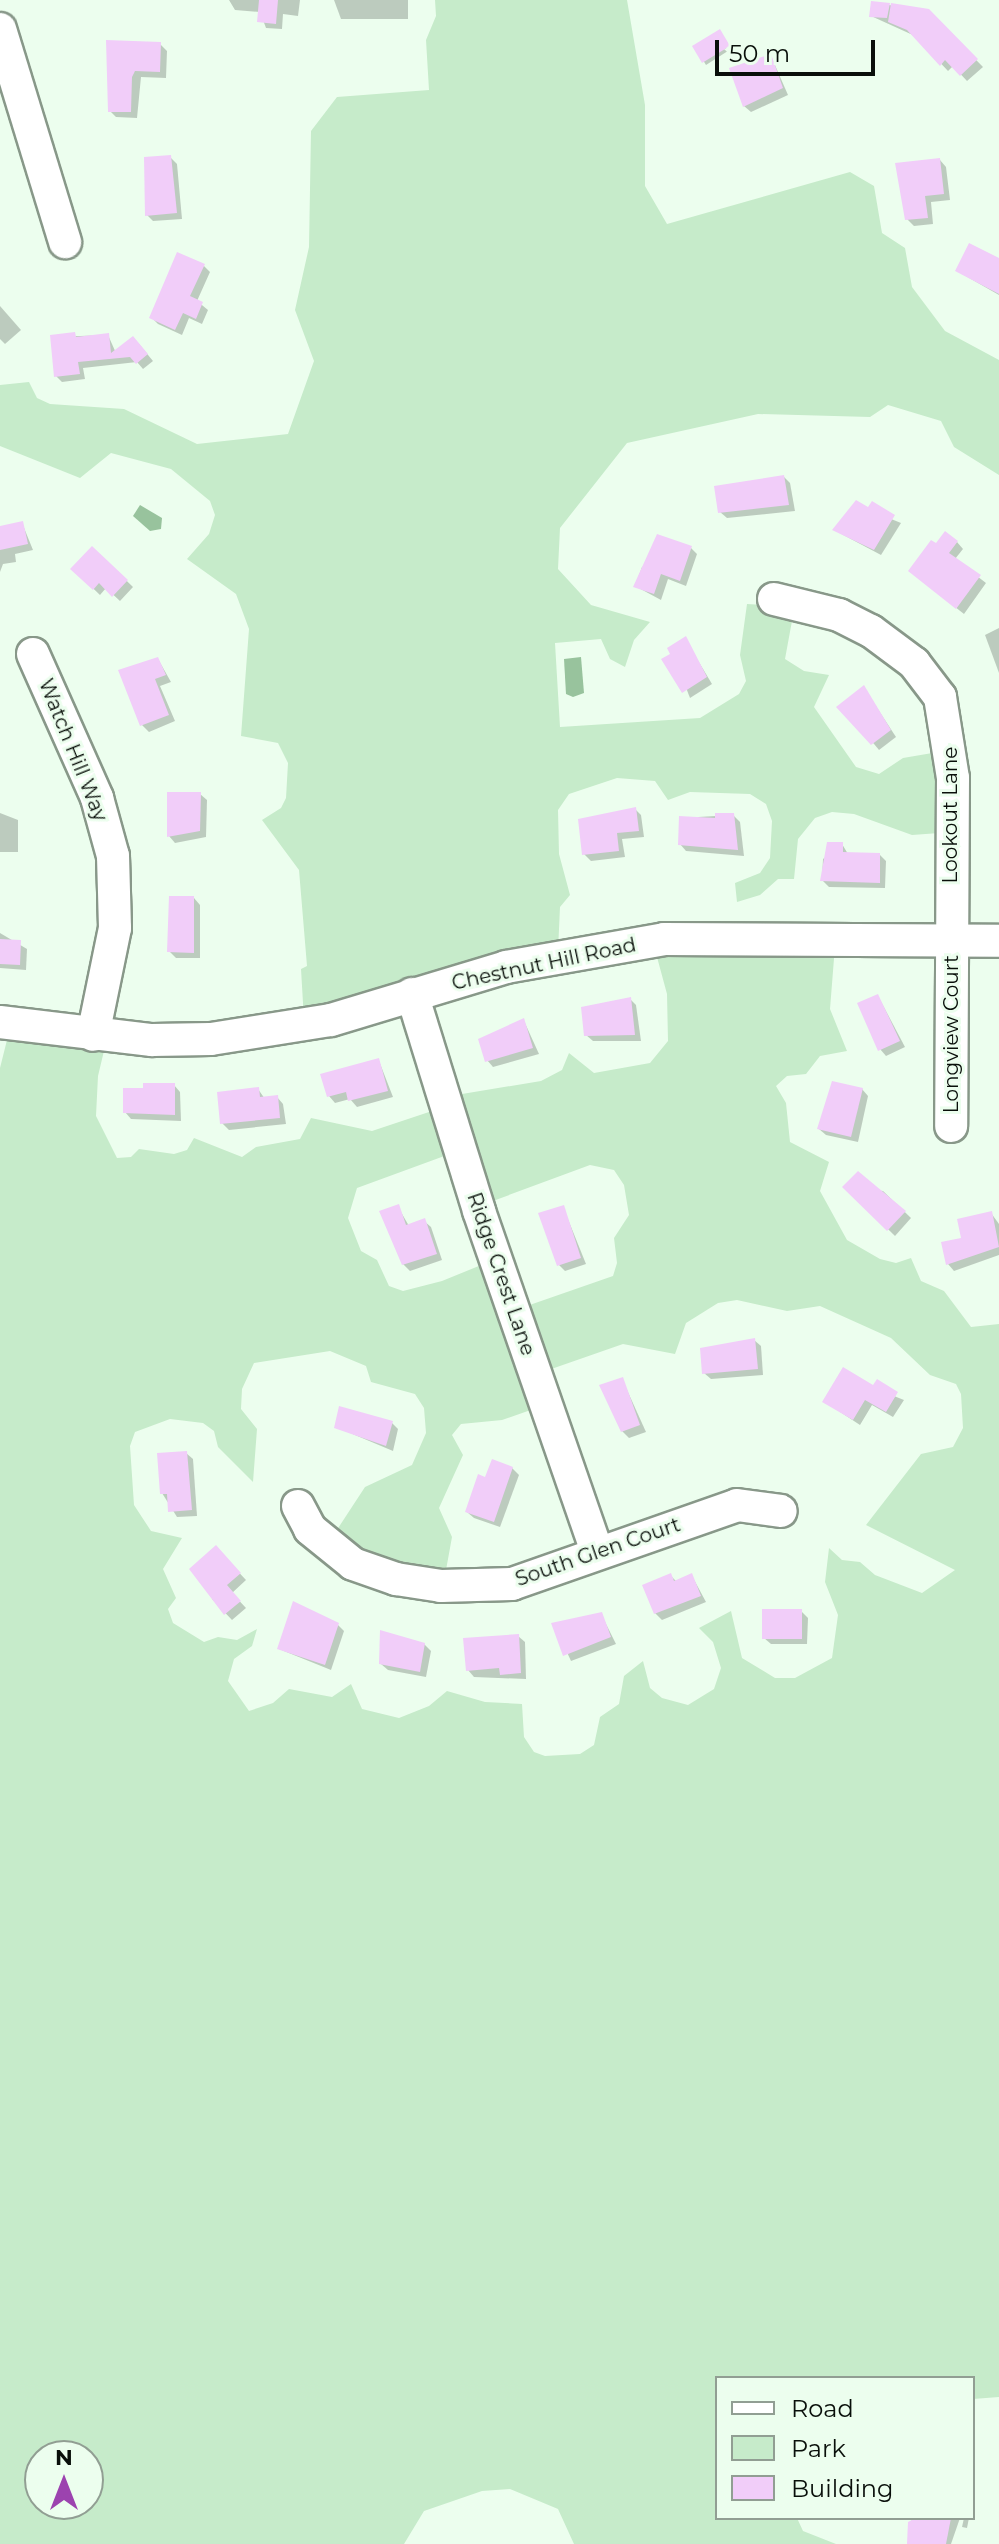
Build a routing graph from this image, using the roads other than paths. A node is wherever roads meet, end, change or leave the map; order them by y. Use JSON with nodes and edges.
{"nodes":[{"id":1,"x":0,"y":29,"type":"edge"},
{"id":2,"x":65,"y":242,"type":"dead end"},
{"id":3,"x":774,"y":599,"type":"dead end"},
{"id":4,"x":33,"y":654,"type":"dead end"},
{"id":5,"x":951,"y":941,"type":"junction"},
{"id":6,"x":999,"y":941,"type":"edge"},
{"id":7,"x":412,"y":994,"type":"junction"},
{"id":8,"x":0,"y":1022,"type":"edge"},
{"id":9,"x":93,"y":1035,"type":"junction"},
{"id":10,"x":951,"y":1126,"type":"dead end"},
{"id":11,"x":298,"y":1506,"type":"dead end"},
{"id":12,"x":781,"y":1511,"type":"dead end"},
{"id":13,"x":597,"y":1551,"type":"junction"}],
"edges":[{"from":1,"to":2,"type":"street"},
{"from":3,"to":5,"type":"street","name":"Lookout Lane"},
{"from":4,"to":9,"type":"street","name":"Watch Hill Way"},
{"from":5,"to":6,"type":"street","name":"Chestnut Hill Road"},
{"from":5,"to":7,"type":"street","name":"Chestnut Hill Road"},
{"from":5,"to":10,"type":"street","name":"Longview Court"},
{"from":7,"to":9,"type":"street","name":"Chestnut Hill Road"},
{"from":7,"to":13,"type":"street","name":"Ridge Crest Lane"},
{"from":8,"to":9,"type":"street","name":"Chestnut Hill Road"},
{"from":11,"to":13,"type":"street","name":"South Glen Court"},
{"from":12,"to":13,"type":"street","name":"South Glen Court"}]}
